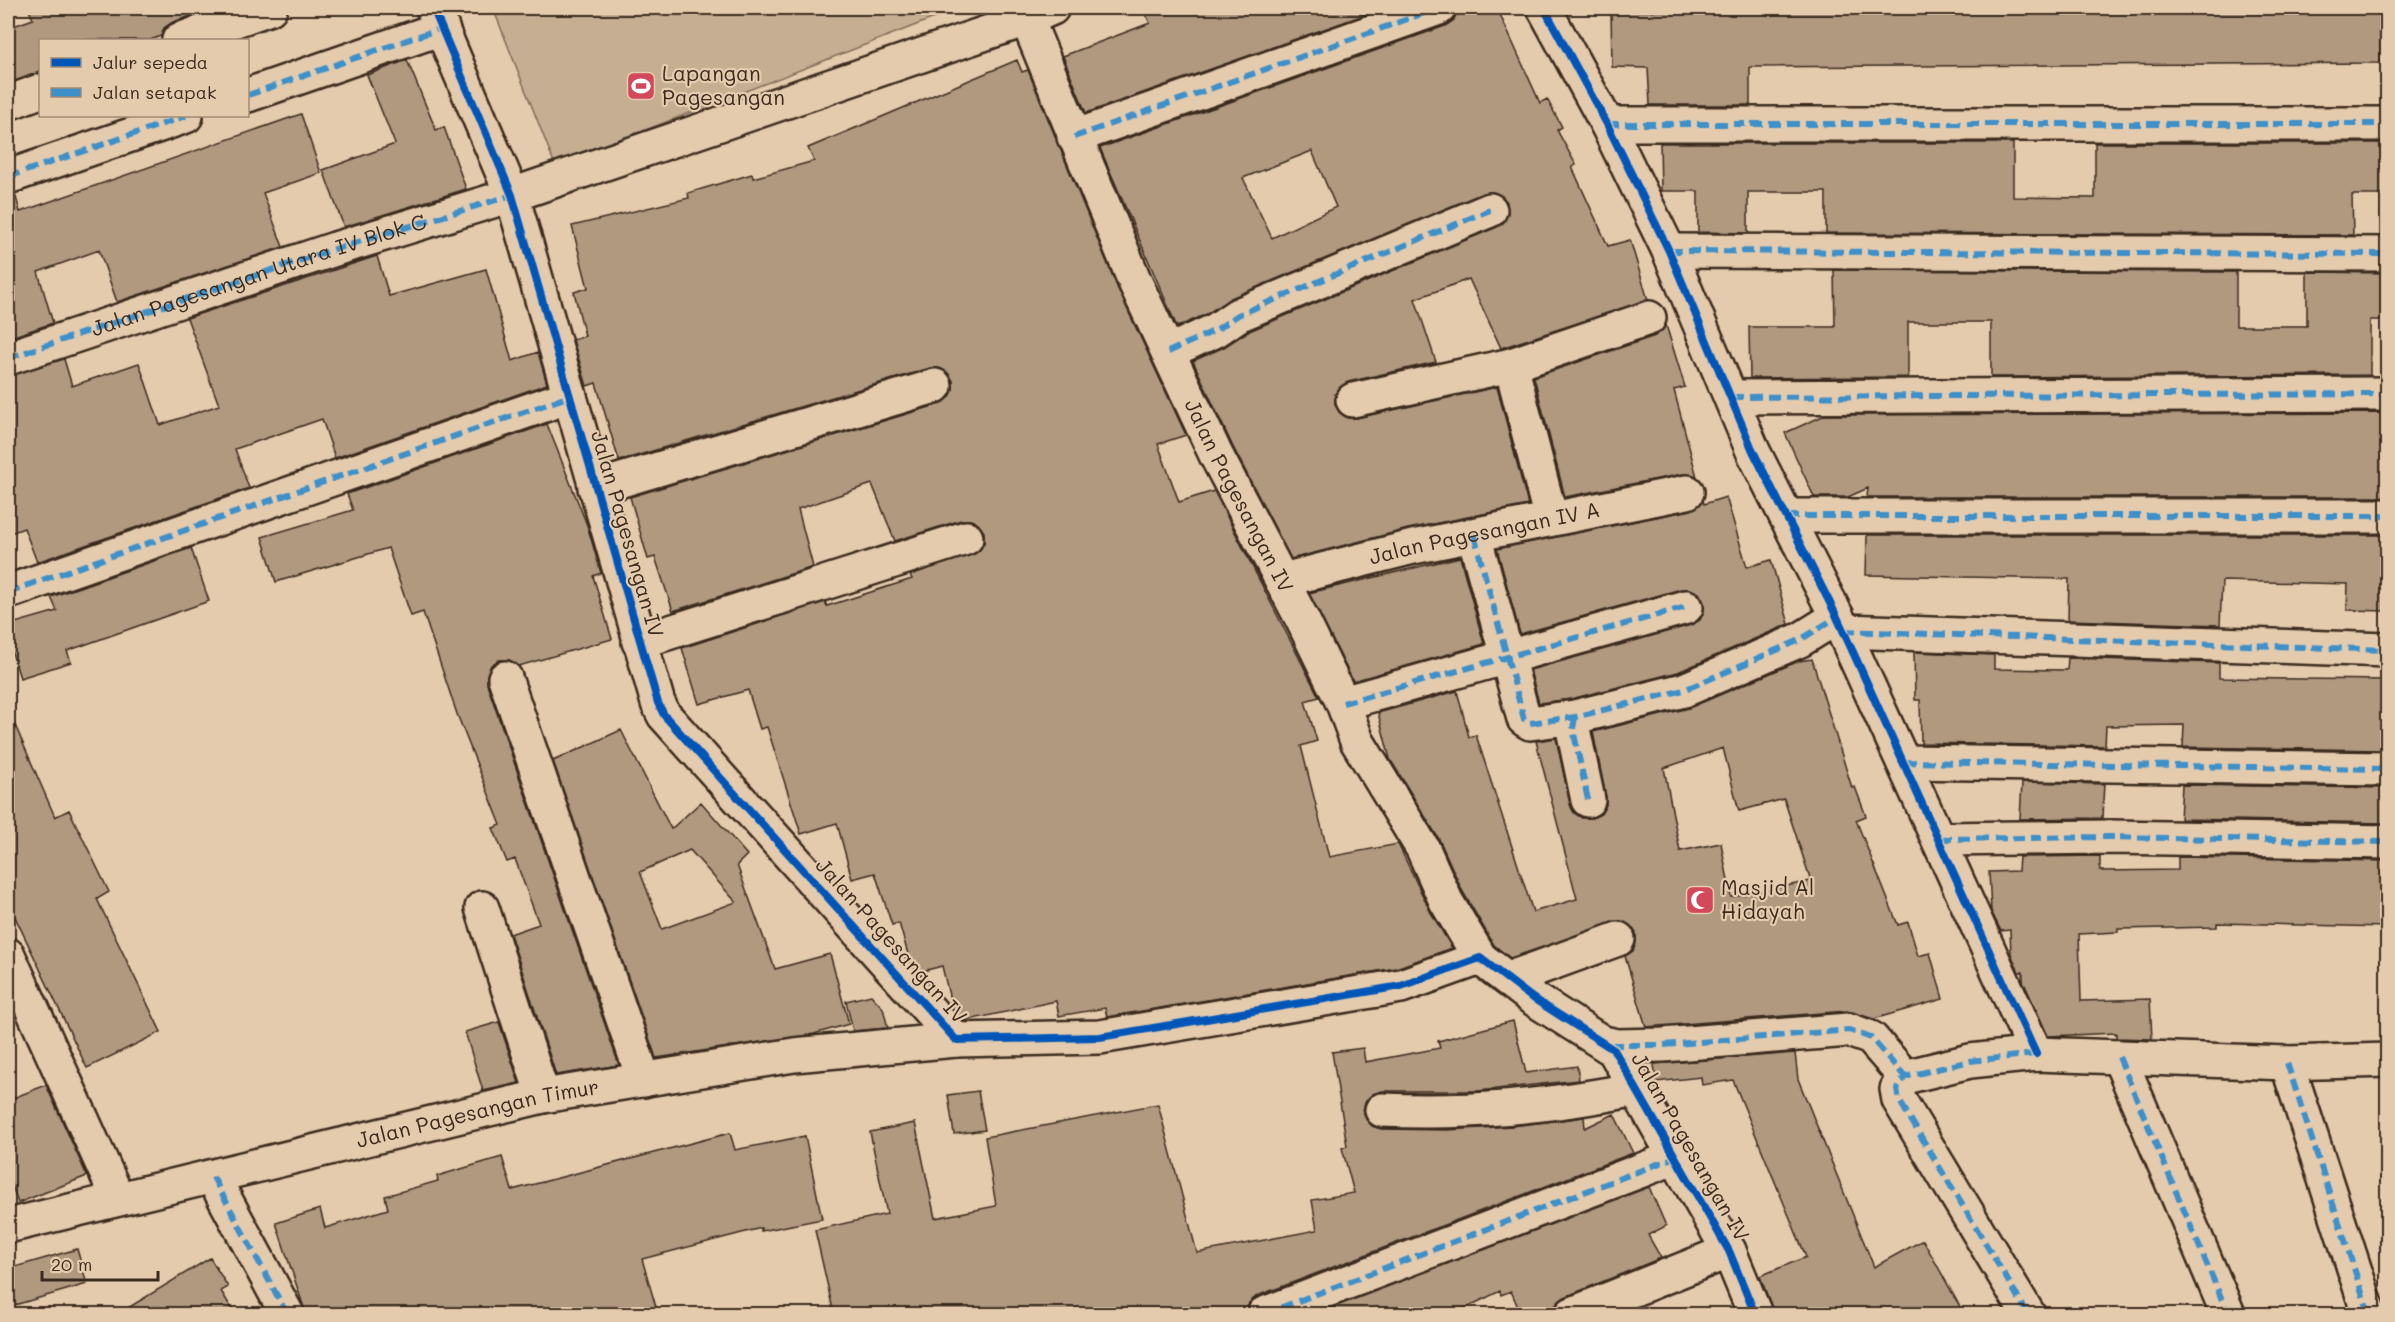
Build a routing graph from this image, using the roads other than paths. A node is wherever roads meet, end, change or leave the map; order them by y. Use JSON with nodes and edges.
{"nodes":[{"id":1,"x":270,"y":8,"type":"edge"},
{"id":2,"x":1439,"y":8,"type":"edge"},
{"id":3,"x":1544,"y":8,"type":"edge"},
{"id":4,"x":1039,"y":13,"type":"edge"},
{"id":5,"x":438,"y":18,"type":"edge"},
{"id":6,"x":182,"y":39,"type":"edge"},
{"id":7,"x":39,"y":91,"type":"edge"},
{"id":8,"x":249,"y":94,"type":"edge"},
{"id":9,"x":8,"y":103,"type":"edge"},
{"id":10,"x":183,"y":117,"type":"edge"},
{"id":11,"x":1607,"y":124,"type":"junction"},
{"id":12,"x":2388,"y":124,"type":"edge"},
{"id":13,"x":1074,"y":137,"type":"junction"},
{"id":14,"x":8,"y":177,"type":"edge"},
{"id":15,"x":512,"y":195,"type":"junction"},
{"id":16,"x":1490,"y":210,"type":"dead end"},
{"id":17,"x":1669,"y":251,"type":"junction"},
{"id":18,"x":2388,"y":254,"type":"edge"},
{"id":19,"x":1649,"y":318,"type":"dead end"},
{"id":20,"x":1168,"y":352,"type":"junction"},
{"id":21,"x":8,"y":358,"type":"edge"},
{"id":22,"x":1510,"y":365,"type":"junction"},
{"id":23,"x":935,"y":386,"type":"dead end"},
{"id":24,"x":2388,"y":394,"type":"edge"},
{"id":25,"x":570,"y":396,"type":"junction"},
{"id":26,"x":1731,"y":397,"type":"junction"},
{"id":27,"x":1353,"y":400,"type":"dead end"},
{"id":28,"x":595,"y":488,"type":"junction"},
{"id":29,"x":1687,"y":492,"type":"dead end"},
{"id":30,"x":1786,"y":516,"type":"junction"},
{"id":31,"x":2388,"y":516,"type":"edge"},
{"id":32,"x":1551,"y":519,"type":"junction"},
{"id":33,"x":1474,"y":535,"type":"junction"},
{"id":34,"x":966,"y":538,"type":"dead end"},
{"id":35,"x":1283,"y":580,"type":"junction"},
{"id":36,"x":8,"y":592,"type":"edge"},
{"id":37,"x":1686,"y":607,"type":"dead end"},
{"id":38,"x":1838,"y":622,"type":"junction"},
{"id":39,"x":639,"y":642,"type":"junction"},
{"id":40,"x":2388,"y":651,"type":"edge"},
{"id":41,"x":1509,"y":658,"type":"junction"},
{"id":42,"x":505,"y":678,"type":"dead end"},
{"id":43,"x":1343,"y":703,"type":"junction"},
{"id":44,"x":1575,"y":717,"type":"junction"},
{"id":45,"x":1904,"y":762,"type":"junction"},
{"id":46,"x":2388,"y":769,"type":"edge"},
{"id":47,"x":1588,"y":800,"type":"dead end"},
{"id":48,"x":1940,"y":839,"type":"junction"},
{"id":49,"x":2388,"y":842,"type":"edge"},
{"id":50,"x":482,"y":908,"type":"dead end"},
{"id":51,"x":1618,"y":939,"type":"dead end"},
{"id":52,"x":8,"y":956,"type":"edge"},
{"id":53,"x":1480,"y":957,"type":"junction"},
{"id":54,"x":1508,"y":979,"type":"junction"},
{"id":55,"x":956,"y":1040,"type":"junction"},
{"id":56,"x":1611,"y":1047,"type":"junction"},
{"id":57,"x":2036,"y":1054,"type":"junction"},
{"id":58,"x":2119,"y":1057,"type":"junction"},
{"id":59,"x":2388,"y":1060,"type":"edge"},
{"id":60,"x":2287,"y":1063,"type":"junction"},
{"id":61,"x":1901,"y":1073,"type":"junction"},
{"id":62,"x":644,"y":1080,"type":"junction"},
{"id":63,"x":1635,"y":1085,"type":"junction"},
{"id":64,"x":543,"y":1096,"type":"junction"},
{"id":65,"x":1382,"y":1110,"type":"dead end"},
{"id":66,"x":1676,"y":1157,"type":"junction"},
{"id":67,"x":213,"y":1177,"type":"junction"},
{"id":68,"x":118,"y":1199,"type":"junction"},
{"id":69,"x":8,"y":1226,"type":"edge"},
{"id":70,"x":1729,"y":1251,"type":"junction"},
{"id":71,"x":287,"y":1314,"type":"edge"},
{"id":72,"x":1264,"y":1314,"type":"edge"},
{"id":73,"x":1572,"y":1314,"type":"edge"},
{"id":74,"x":1755,"y":1314,"type":"edge"},
{"id":75,"x":2028,"y":1314,"type":"edge"},
{"id":76,"x":2228,"y":1314,"type":"edge"},
{"id":77,"x":2369,"y":1314,"type":"edge"}],
"edges":[{"from":1,"to":6,"type":"street"},
{"from":2,"to":13,"type":"street"},
{"from":3,"to":11,"type":"street"},
{"from":4,"to":13,"type":"street","name":"Jalan Pagesangan IV"},
{"from":4,"to":15,"type":"street","name":"Jalan Pagesangan Utara IV Blok C"},
{"from":5,"to":8,"type":"street"},
{"from":5,"to":15,"type":"street","name":"Jalan Pagesangan IV"},
{"from":7,"to":9,"type":"street"},
{"from":10,"to":14,"type":"street"},
{"from":11,"to":12,"type":"street"},
{"from":11,"to":17,"type":"street"},
{"from":13,"to":20,"type":"street","name":"Jalan Pagesangan IV"},
{"from":15,"to":21,"type":"street","name":"Jalan Pagesangan Utara IV Blok C"},
{"from":15,"to":25,"type":"street","name":"Jalan Pagesangan IV"},
{"from":16,"to":20,"type":"street"},
{"from":17,"to":18,"type":"street"},
{"from":17,"to":26,"type":"street"},
{"from":19,"to":22,"type":"street"},
{"from":20,"to":35,"type":"street","name":"Jalan Pagesangan IV"},
{"from":22,"to":27,"type":"street"},
{"from":22,"to":32,"type":"street"},
{"from":23,"to":28,"type":"street"},
{"from":24,"to":26,"type":"street"},
{"from":25,"to":28,"type":"street","name":"Jalan Pagesangan IV"},
{"from":25,"to":36,"type":"street"},
{"from":26,"to":30,"type":"street"},
{"from":28,"to":39,"type":"street","name":"Jalan Pagesangan IV"},
{"from":29,"to":32,"type":"street","name":"Jalan Pagesangan IV A"},
{"from":30,"to":31,"type":"street"},
{"from":30,"to":38,"type":"street"},
{"from":32,"to":33,"type":"street","name":"Jalan Pagesangan IV A"},
{"from":33,"to":35,"type":"street","name":"Jalan Pagesangan IV A"},
{"from":33,"to":41,"type":"street"},
{"from":34,"to":39,"type":"street"},
{"from":35,"to":43,"type":"street","name":"Jalan Pagesangan IV"},
{"from":37,"to":41,"type":"street"},
{"from":38,"to":40,"type":"street"},
{"from":38,"to":44,"type":"street"},
{"from":38,"to":45,"type":"street"},
{"from":39,"to":55,"type":"street","name":"Jalan Pagesangan IV"},
{"from":41,"to":43,"type":"street"},
{"from":41,"to":44,"type":"street"},
{"from":42,"to":62,"type":"street"},
{"from":43,"to":53,"type":"street","name":"Jalan Pagesangan IV"},
{"from":44,"to":47,"type":"street"},
{"from":45,"to":46,"type":"street"},
{"from":45,"to":48,"type":"street"},
{"from":48,"to":49,"type":"street"},
{"from":48,"to":57,"type":"street"},
{"from":50,"to":64,"type":"street"},
{"from":51,"to":54,"type":"street"},
{"from":52,"to":68,"type":"street"},
{"from":53,"to":54,"type":"street","name":"Jalan Pagesangan IV"},
{"from":53,"to":55,"type":"street","name":"Jalan Pagesangan IV"},
{"from":54,"to":56,"type":"street","name":"Jalan Pagesangan IV"},
{"from":55,"to":62,"type":"street","name":"Jalan Pagesangan Timur"},
{"from":56,"to":61,"type":"street"},
{"from":56,"to":63,"type":"street","name":"Jalan Pagesangan IV"},
{"from":57,"to":58,"type":"street"},
{"from":57,"to":61,"type":"street"},
{"from":58,"to":60,"type":"street"},
{"from":58,"to":76,"type":"street"},
{"from":59,"to":60,"type":"street"},
{"from":60,"to":77,"type":"street"},
{"from":61,"to":75,"type":"street"},
{"from":62,"to":64,"type":"street","name":"Jalan Pagesangan Timur"},
{"from":63,"to":65,"type":"street"},
{"from":63,"to":66,"type":"street","name":"Jalan Pagesangan IV"},
{"from":64,"to":67,"type":"street","name":"Jalan Pagesangan Timur"},
{"from":66,"to":70,"type":"street","name":"Jalan Pagesangan IV"},
{"from":66,"to":72,"type":"street"},
{"from":67,"to":68,"type":"street","name":"Jalan Pagesangan Timur"},
{"from":67,"to":71,"type":"street"},
{"from":68,"to":69,"type":"street","name":"Jalan Pagesangan Timur"},
{"from":70,"to":73,"type":"street"},
{"from":70,"to":74,"type":"street","name":"Jalan Pagesangan IV"}]}
